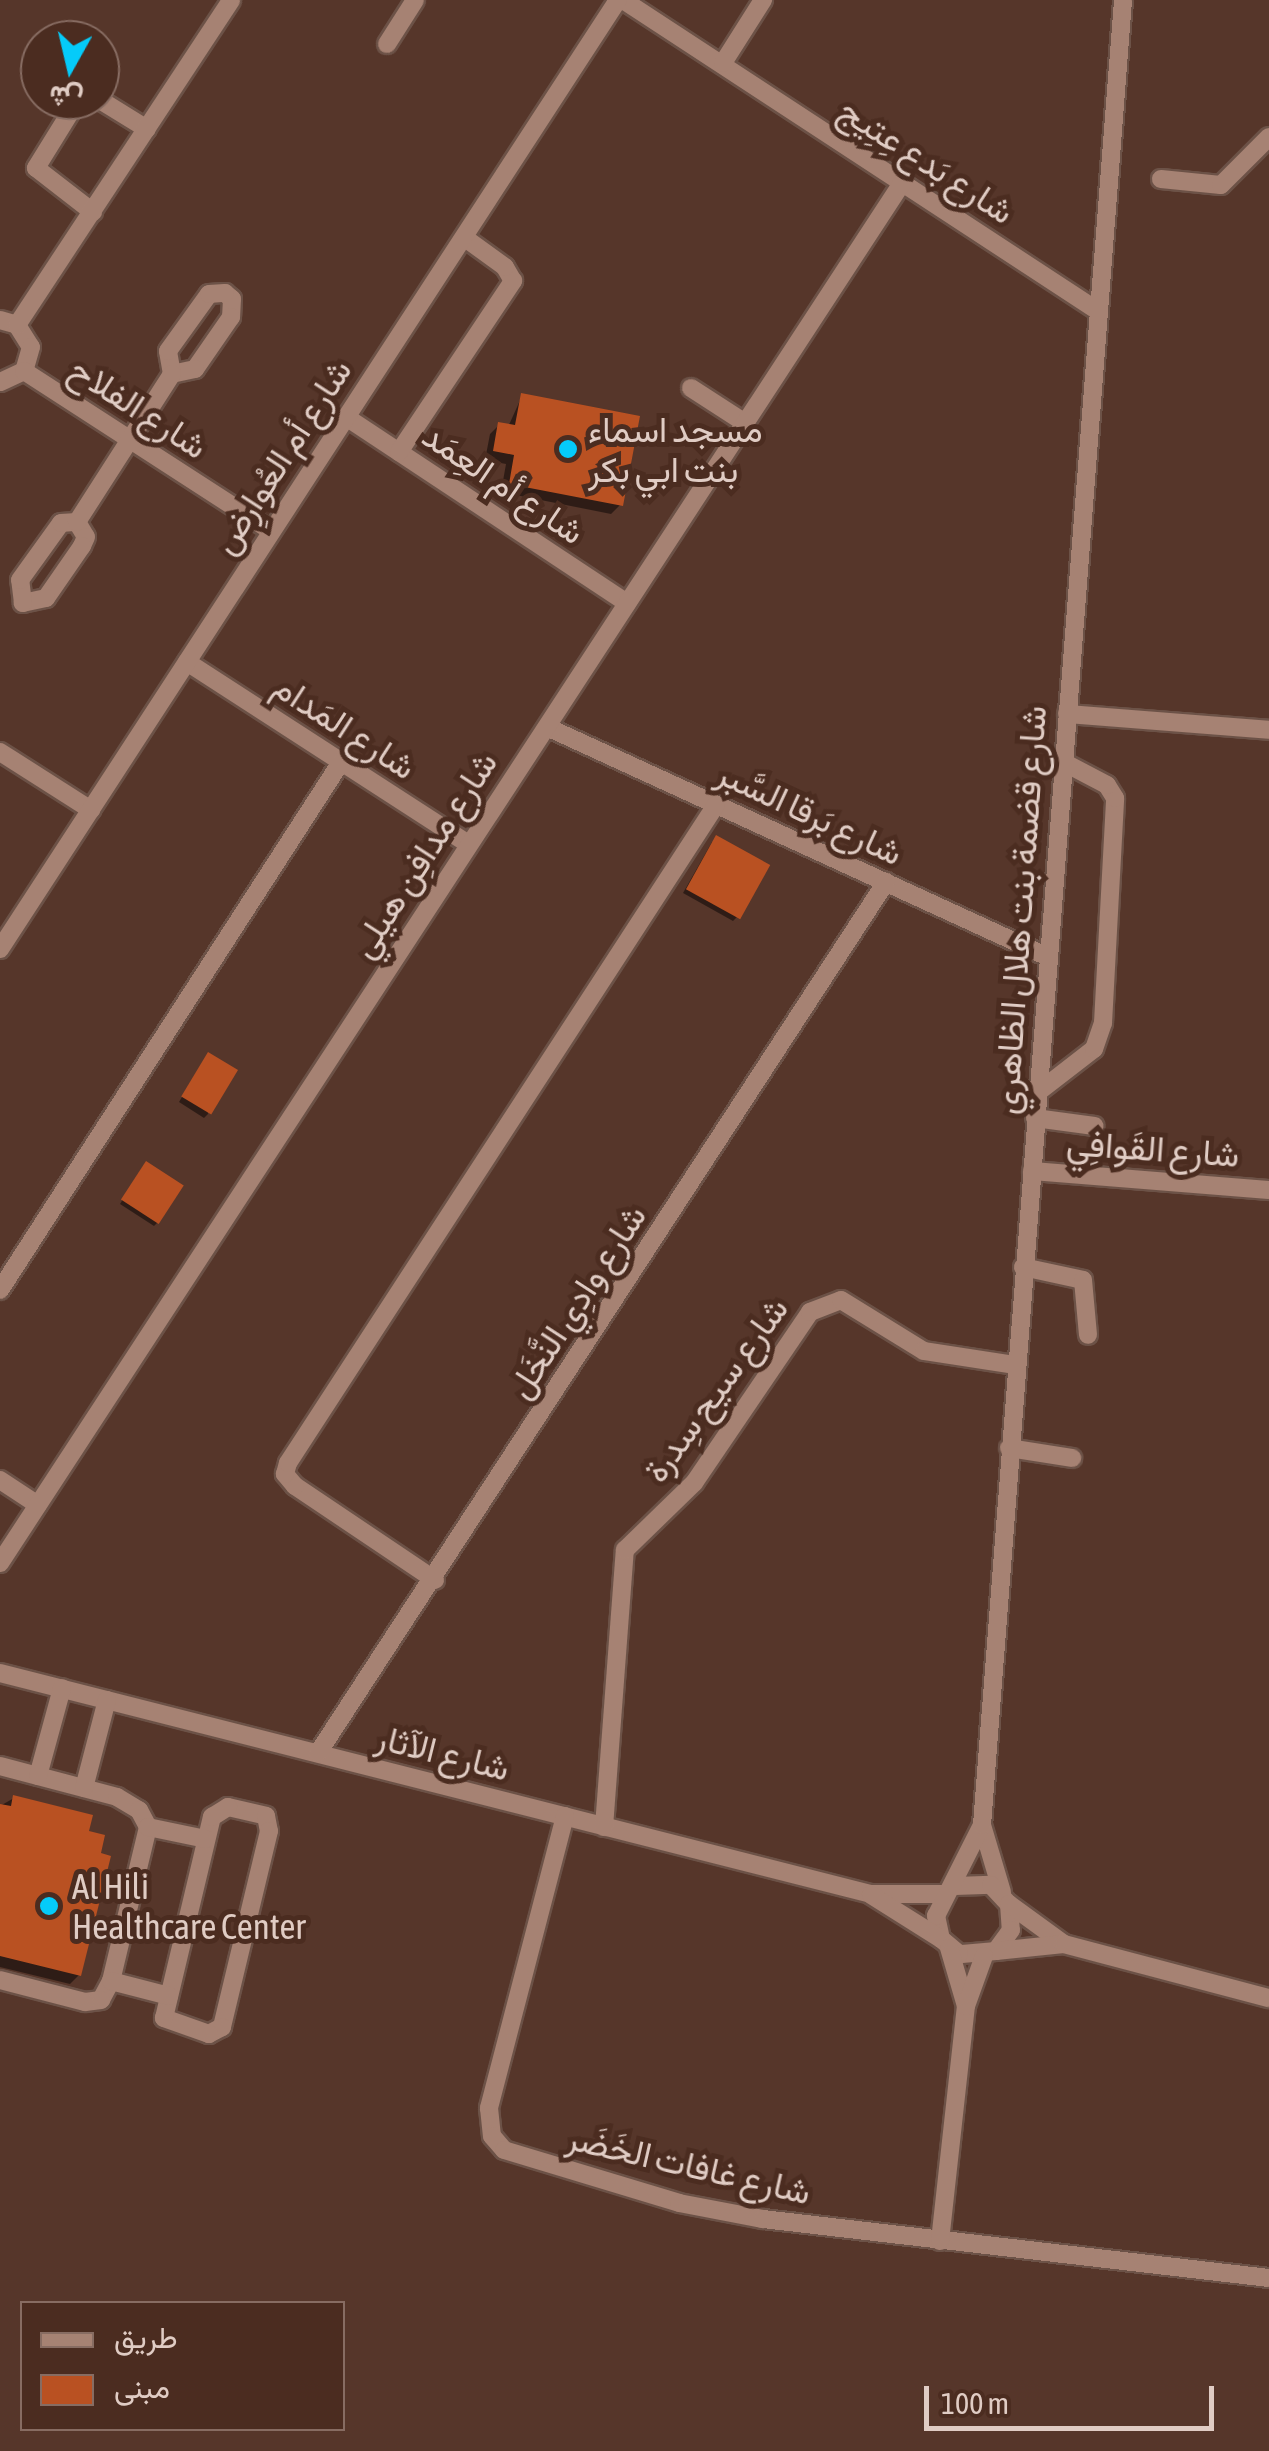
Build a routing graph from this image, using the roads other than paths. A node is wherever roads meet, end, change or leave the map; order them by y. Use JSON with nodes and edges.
{"nodes":[{"id":1,"x":231,"y":0,"type":"edge"},
{"id":2,"x":416,"y":0,"type":"edge"},
{"id":3,"x":620,"y":0,"type":"edge"},
{"id":4,"x":763,"y":0,"type":"edge"},
{"id":5,"x":1123,"y":0,"type":"edge"},
{"id":6,"x":387,"y":44,"type":"dead end"},
{"id":7,"x":723,"y":64,"type":"junction"},
{"id":8,"x":120,"y":112,"type":"edge"},
{"id":9,"x":66,"y":120,"type":"edge"},
{"id":10,"x":147,"y":128,"type":"junction"},
{"id":11,"x":1269,"y":137,"type":"edge"},
{"id":12,"x":1161,"y":179,"type":"dead end"},
{"id":13,"x":902,"y":183,"type":"junction"},
{"id":14,"x":93,"y":212,"type":"junction"},
{"id":15,"x":465,"y":238,"type":"junction"},
{"id":16,"x":1095,"y":309,"type":"junction"},
{"id":17,"x":8,"y":323,"type":"edge"},
{"id":18,"x":24,"y":371,"type":"junction"},
{"id":19,"x":172,"y":374,"type":"junction"},
{"id":20,"x":0,"y":382,"type":"edge"},
{"id":21,"x":691,"y":388,"type":"dead end"},
{"id":22,"x":346,"y":417,"type":"junction"},
{"id":23,"x":745,"y":423,"type":"junction"},
{"id":24,"x":128,"y":438,"type":"junction"},
{"id":25,"x":399,"y":452,"type":"junction"},
{"id":26,"x":76,"y":522,"type":"junction"},
{"id":27,"x":270,"y":530,"type":"junction"},
{"id":28,"x":626,"y":603,"type":"junction"},
{"id":29,"x":186,"y":662,"type":"junction"},
{"id":30,"x":1067,"y":714,"type":"junction"},
{"id":31,"x":547,"y":726,"type":"junction"},
{"id":32,"x":1269,"y":730,"type":"edge"},
{"id":33,"x":0,"y":752,"type":"edge"},
{"id":34,"x":341,"y":762,"type":"junction"},
{"id":35,"x":1063,"y":762,"type":"junction"},
{"id":36,"x":716,"y":804,"type":"junction"},
{"id":37,"x":91,"y":810,"type":"junction"},
{"id":38,"x":468,"y":844,"type":"junction"},
{"id":39,"x":886,"y":882,"type":"junction"},
{"id":40,"x":0,"y":949,"type":"edge"},
{"id":41,"x":1046,"y":956,"type":"junction"},
{"id":42,"x":1037,"y":1094,"type":"junction"},
{"id":43,"x":1035,"y":1118,"type":"junction"},
{"id":44,"x":1094,"y":1126,"type":"dead end"},
{"id":45,"x":1032,"y":1171,"type":"junction"},
{"id":46,"x":1269,"y":1190,"type":"edge"},
{"id":47,"x":1023,"y":1267,"type":"junction"},
{"id":48,"x":0,"y":1290,"type":"edge"},
{"id":49,"x":1088,"y":1334,"type":"dead end"},
{"id":50,"x":1015,"y":1365,"type":"junction"},
{"id":51,"x":1008,"y":1448,"type":"junction"},
{"id":52,"x":1072,"y":1458,"type":"dead end"},
{"id":53,"x":0,"y":1480,"type":"edge"},
{"id":54,"x":38,"y":1505,"type":"junction"},
{"id":55,"x":0,"y":1563,"type":"edge"},
{"id":56,"x":435,"y":1580,"type":"junction"},
{"id":57,"x":0,"y":1673,"type":"edge"},
{"id":58,"x":62,"y":1688,"type":"junction"},
{"id":59,"x":107,"y":1700,"type":"junction"},
{"id":60,"x":318,"y":1753,"type":"junction"},
{"id":61,"x":0,"y":1766,"type":"edge"},
{"id":62,"x":38,"y":1776,"type":"junction"},
{"id":63,"x":84,"y":1788,"type":"junction"},
{"id":64,"x":566,"y":1816,"type":"junction"},
{"id":65,"x":982,"y":1826,"type":"junction"},
{"id":66,"x":148,"y":1827,"type":"junction"},
{"id":67,"x":604,"y":1827,"type":"junction"},
{"id":68,"x":206,"y":1839,"type":"junction"},
{"id":69,"x":951,"y":1890,"type":"junction"},
{"id":70,"x":870,"y":1894,"type":"junction"},
{"id":71,"x":1006,"y":1898,"type":"junction"},
{"id":72,"x":945,"y":1943,"type":"junction"},
{"id":73,"x":1064,"y":1944,"type":"junction"},
{"id":74,"x":990,"y":1953,"type":"junction"},
{"id":75,"x":0,"y":1980,"type":"edge"},
{"id":76,"x":111,"y":1981,"type":"junction"},
{"id":77,"x":169,"y":1996,"type":"junction"},
{"id":78,"x":1269,"y":1998,"type":"edge"},
{"id":79,"x":966,"y":2006,"type":"junction"},
{"id":80,"x":940,"y":2240,"type":"junction"},
{"id":81,"x":1269,"y":2278,"type":"edge"}],
"edges":[{"from":1,"to":10,"type":"street"},
{"from":2,"to":6,"type":"street"},
{"from":3,"to":7,"type":"street","name":"شارع بَدع عِتِيج"},
{"from":3,"to":15,"type":"street","name":"شارع أم العُوارِض"},
{"from":4,"to":7,"type":"street"},
{"from":5,"to":16,"type":"street","name":"شارع قضمة بنت هلال الظاهري"},
{"from":7,"to":13,"type":"street","name":"شارع بَدع عِتِيج"},
{"from":8,"to":10,"type":"street"},
{"from":9,"to":14,"type":"street"},
{"from":10,"to":14,"type":"street"},
{"from":11,"to":12,"type":"street"},
{"from":13,"to":16,"type":"street","name":"شارع بَدع عِتِيج"},
{"from":13,"to":23,"type":"street","name":"شارع مدافِن هيلي"},
{"from":14,"to":17,"type":"street"},
{"from":15,"to":22,"type":"street","name":"شارع أم العُوارِض"},
{"from":15,"to":25,"type":"street"},
{"from":16,"to":30,"type":"street","name":"شارع قضمة بنت هلال الظاهري"},
{"from":17,"to":18,"type":"street"},
{"from":18,"to":20,"type":"street"},
{"from":18,"to":24,"type":"street","name":"شارع الفلاح"},
{"from":19,"to":19,"type":"street"},
{"from":19,"to":24,"type":"street"},
{"from":21,"to":23,"type":"street"},
{"from":22,"to":25,"type":"street","name":"شارع أم العِمَد"},
{"from":22,"to":27,"type":"street","name":"شارع أم العُوارِض"},
{"from":23,"to":28,"type":"street","name":"شارع مدافِن هيلي"},
{"from":24,"to":26,"type":"street"},
{"from":24,"to":27,"type":"street","name":"شارع الفلاح"},
{"from":25,"to":28,"type":"street","name":"شارع أم العِمَد"},
{"from":26,"to":26,"type":"street"},
{"from":27,"to":29,"type":"street","name":"شارع أم العُوارِض"},
{"from":28,"to":31,"type":"street","name":"شارع مدافِن هيلي"},
{"from":29,"to":34,"type":"street","name":"شارع المَدام"},
{"from":29,"to":37,"type":"street","name":"شارع أم العُوارِض"},
{"from":30,"to":32,"type":"street"},
{"from":30,"to":35,"type":"street","name":"شارع قضمة بنت هلال الظاهري"},
{"from":31,"to":36,"type":"street","name":"شارع بَرقا السَّبر"},
{"from":31,"to":38,"type":"street","name":"شارع مدافِن هيلي"},
{"from":33,"to":37,"type":"street"},
{"from":34,"to":38,"type":"street","name":"شارع المَدام"},
{"from":34,"to":48,"type":"street"},
{"from":35,"to":41,"type":"street","name":"شارع قضمة بنت هلال الظاهري"},
{"from":35,"to":42,"type":"street"},
{"from":36,"to":39,"type":"street","name":"شارع بَرقا السَّبر"},
{"from":36,"to":56,"type":"street"},
{"from":37,"to":40,"type":"street","name":"شارع أم العُوارِض"},
{"from":38,"to":54,"type":"street","name":"شارع مدافِن هيلي"},
{"from":39,"to":41,"type":"street","name":"شارع بَرقا السَّبر"},
{"from":39,"to":56,"type":"street","name":"شارع وادِي النَّخَل"},
{"from":41,"to":42,"type":"street","name":"شارع قضمة بنت هلال الظاهري"},
{"from":42,"to":43,"type":"street","name":"شارع قضمة بنت هلال الظاهري"},
{"from":43,"to":44,"type":"street"},
{"from":43,"to":45,"type":"street","name":"شارع قضمة بنت هلال الظاهري"},
{"from":45,"to":46,"type":"street","name":"شارع القَوافِي"},
{"from":45,"to":47,"type":"street","name":"شارع قضمة بنت هلال الظاهري"},
{"from":47,"to":49,"type":"street"},
{"from":47,"to":50,"type":"street","name":"شارع قضمة بنت هلال الظاهري"},
{"from":50,"to":51,"type":"street","name":"شارع قضمة بنت هلال الظاهري"},
{"from":50,"to":67,"type":"street","name":"شارع سيح سِدرة"},
{"from":51,"to":52,"type":"street"},
{"from":51,"to":65,"type":"street","name":"شارع قضمة بنت هلال الظاهري"},
{"from":53,"to":54,"type":"street"},
{"from":54,"to":55,"type":"street","name":"شارع مدافِن هيلي"},
{"from":56,"to":60,"type":"street","name":"شارع وادِي النَّخَل"},
{"from":57,"to":58,"type":"street","name":"شارع الآثار"},
{"from":58,"to":59,"type":"street","name":"شارع الآثار"},
{"from":58,"to":62,"type":"street"},
{"from":59,"to":60,"type":"street","name":"شارع الآثار"},
{"from":59,"to":63,"type":"street"},
{"from":60,"to":64,"type":"street","name":"شارع الآثار"},
{"from":61,"to":62,"type":"street"},
{"from":62,"to":63,"type":"street"},
{"from":63,"to":66,"type":"street"},
{"from":64,"to":67,"type":"street","name":"شارع الآثار"},
{"from":64,"to":80,"type":"street","name":"شارع غافات الخَضَر"},
{"from":65,"to":69,"type":"street","name":"شارع قضمة بنت هلال الظاهري"},
{"from":65,"to":71,"type":"street","name":"شارع قضمة بنت هلال الظاهري"},
{"from":66,"to":68,"type":"street"},
{"from":66,"to":76,"type":"street"},
{"from":67,"to":70,"type":"street","name":"شارع الآثار"},
{"from":68,"to":77,"type":"street"},
{"from":68,"to":77,"type":"street"},
{"from":69,"to":70,"type":"street","name":"شارع الآثار"},
{"from":69,"to":71,"type":"street"},
{"from":69,"to":72,"type":"street"},
{"from":70,"to":72,"type":"street","name":"شارع الآثار"},
{"from":71,"to":73,"type":"street"},
{"from":71,"to":74,"type":"street"},
{"from":72,"to":74,"type":"street"},
{"from":72,"to":79,"type":"street"},
{"from":73,"to":74,"type":"street"},
{"from":73,"to":78,"type":"street"},
{"from":74,"to":79,"type":"street"},
{"from":75,"to":76,"type":"street"},
{"from":76,"to":77,"type":"street"},
{"from":79,"to":80,"type":"street"},
{"from":80,"to":81,"type":"street","name":"شارع غافات الخَضَر"}]}
